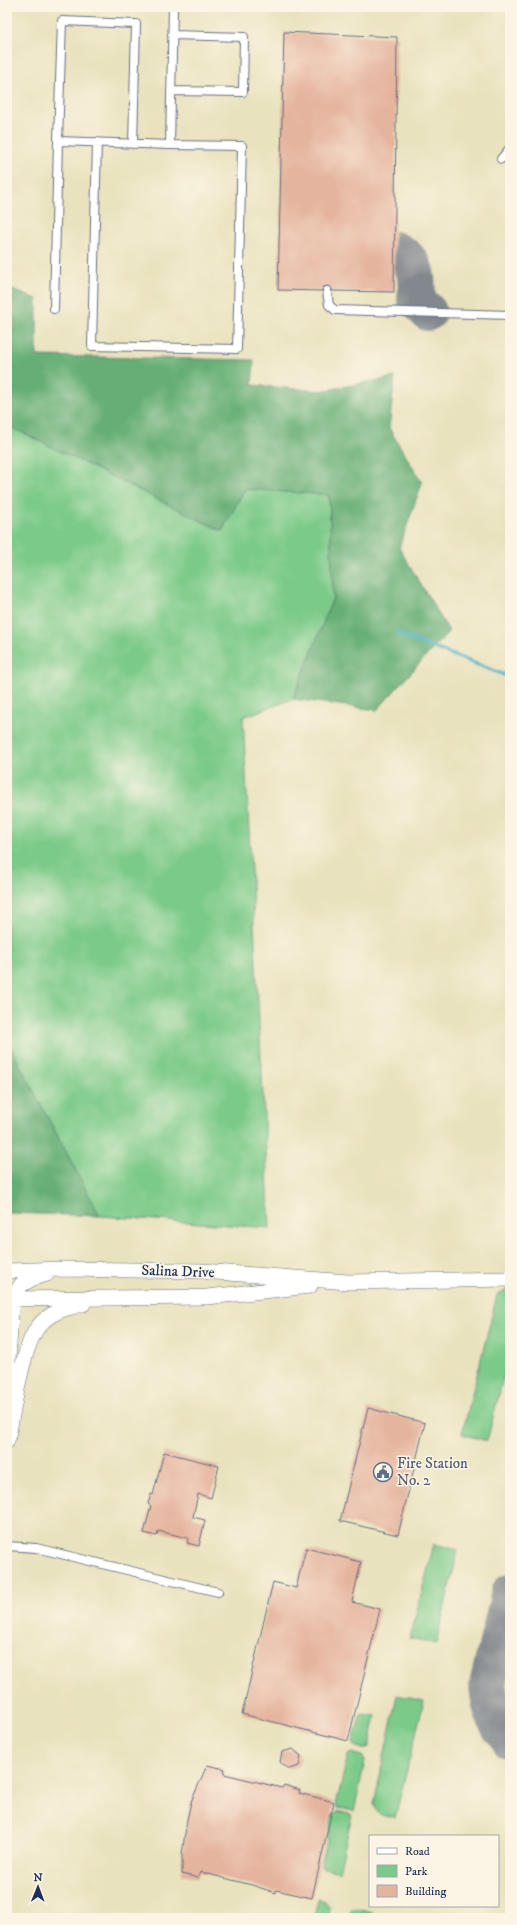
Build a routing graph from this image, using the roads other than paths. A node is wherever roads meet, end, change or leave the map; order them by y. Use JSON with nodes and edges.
{"nodes":[{"id":1,"x":173,"y":7,"type":"edge"},
{"id":2,"x":172,"y":35,"type":"junction"},
{"id":3,"x":171,"y":91,"type":"junction"},
{"id":4,"x":58,"y":141,"type":"junction"},
{"id":5,"x":96,"y":142,"type":"junction"},
{"id":6,"x":133,"y":144,"type":"junction"},
{"id":7,"x":170,"y":145,"type":"junction"},
{"id":8,"x":510,"y":148,"type":"edge"},
{"id":9,"x":501,"y":159,"type":"dead end"},
{"id":10,"x":327,"y":291,"type":"dead end"},
{"id":11,"x":54,"y":309,"type":"dead end"},
{"id":12,"x":510,"y":315,"type":"edge"},
{"id":13,"x":62,"y":1269,"type":"junction"},
{"id":14,"x":7,"y":1271,"type":"edge"},
{"id":15,"x":510,"y":1279,"type":"edge"},
{"id":16,"x":348,"y":1282,"type":"junction"},
{"id":17,"x":9,"y":1297,"type":"edge"},
{"id":18,"x":111,"y":1298,"type":"junction"},
{"id":19,"x":7,"y":1375,"type":"edge"},
{"id":20,"x":7,"y":1441,"type":"edge"},
{"id":21,"x":7,"y":1546,"type":"edge"},
{"id":22,"x":218,"y":1592,"type":"dead end"}],
"edges":[{"from":1,"to":2,"type":"lane"},
{"from":2,"to":3,"type":"lane"},
{"from":2,"to":3,"type":"lane"},
{"from":3,"to":7,"type":"lane"},
{"from":4,"to":5,"type":"lane"},
{"from":4,"to":6,"type":"lane"},
{"from":4,"to":11,"type":"lane"},
{"from":5,"to":6,"type":"lane"},
{"from":5,"to":7,"type":"lane"},
{"from":6,"to":7,"type":"lane"},
{"from":8,"to":9,"type":"lane"},
{"from":10,"to":12,"type":"lane"},
{"from":13,"to":14,"type":"street","name":"Salina Drive"},
{"from":13,"to":16,"type":"street","name":"Salina Drive"},
{"from":13,"to":17,"type":"street"},
{"from":15,"to":16,"type":"street","name":"Salina Drive"},
{"from":16,"to":18,"type":"street","name":"Salina Drive"},
{"from":17,"to":18,"type":"street","name":"Salina Drive"},
{"from":17,"to":19,"type":"street"},
{"from":18,"to":20,"type":"street","name":"Salina Drive"},
{"from":21,"to":22,"type":"lane"}]}
